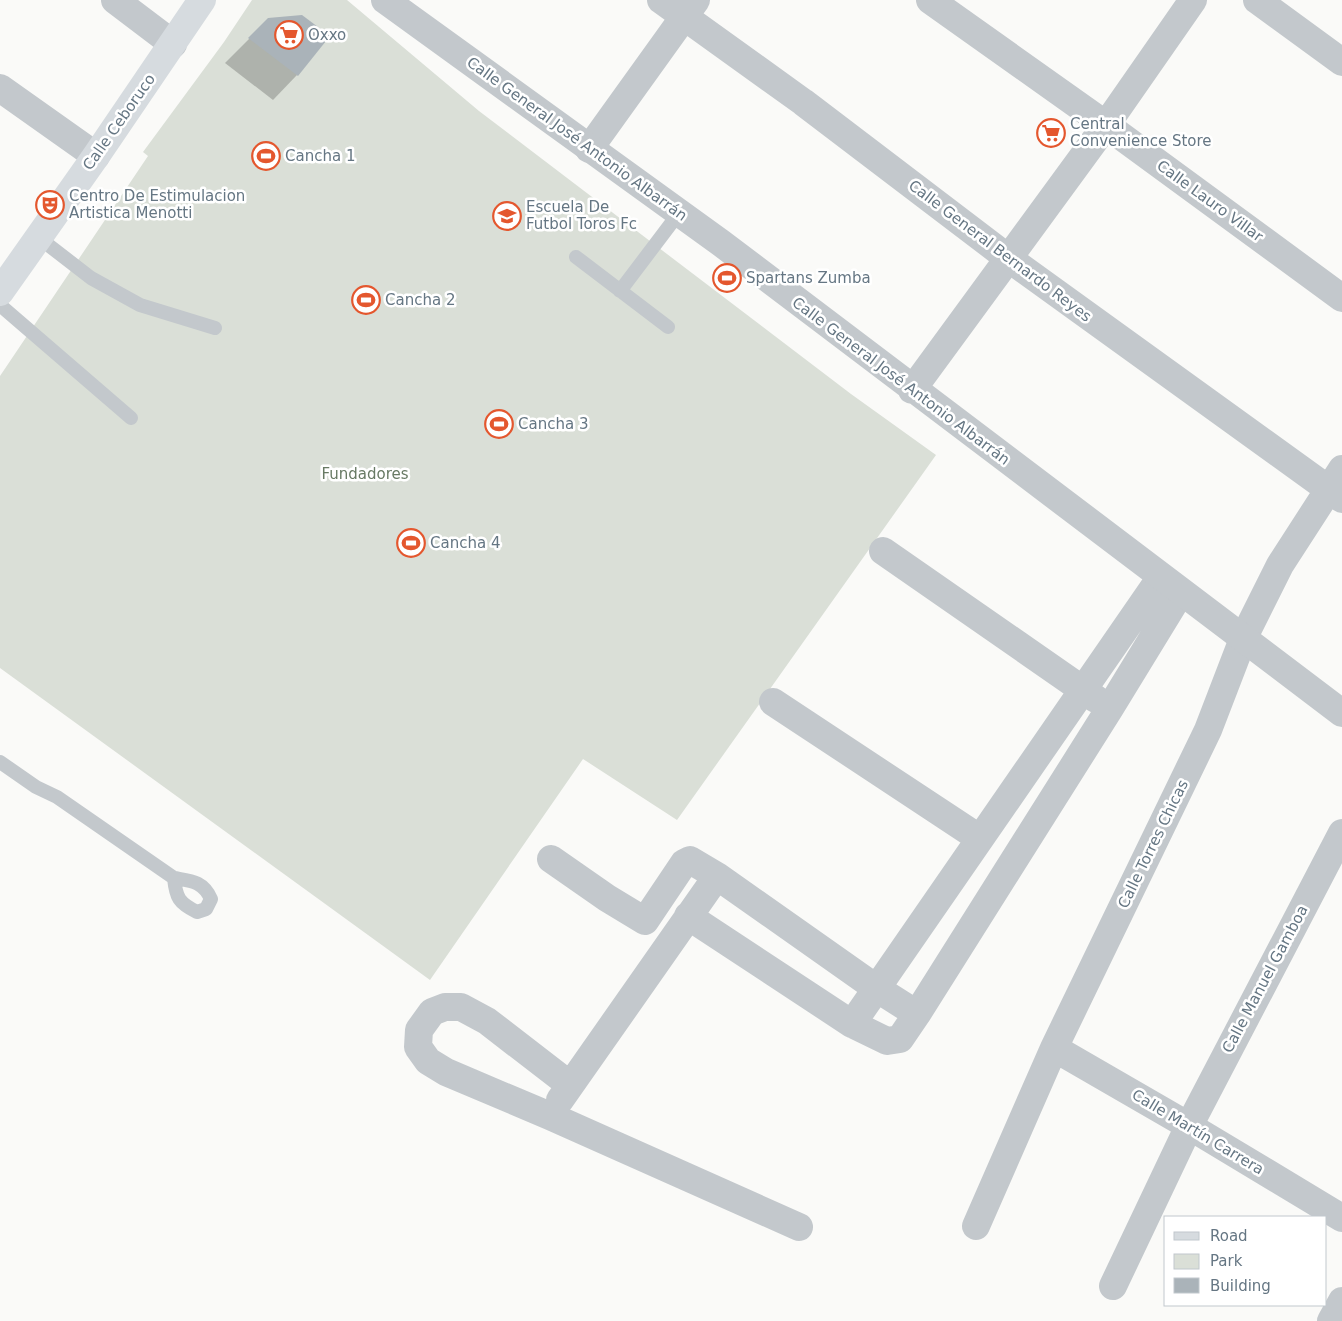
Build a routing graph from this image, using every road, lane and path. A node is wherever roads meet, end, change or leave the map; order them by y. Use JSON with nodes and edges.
{"nodes":[{"id":1,"x":114,"y":0,"type":"edge"},
{"id":2,"x":202,"y":0,"type":"edge"},
{"id":3,"x":385,"y":0,"type":"edge"},
{"id":4,"x":661,"y":0,"type":"edge"},
{"id":5,"x":930,"y":0,"type":"edge"},
{"id":6,"x":1193,"y":0,"type":"edge"},
{"id":7,"x":1257,"y":0,"type":"edge"},
{"id":8,"x":690,"y":8,"type":"edge"},
{"id":9,"x":173,"y":44,"type":"junction"},
{"id":10,"x":1342,"y":62,"type":"edge"},
{"id":11,"x":0,"y":88,"type":"edge"},
{"id":12,"x":1106,"y":125,"type":"junction"},
{"id":13,"x":589,"y":148,"type":"junction"},
{"id":14,"x":96,"y":156,"type":"junction"},
{"id":15,"x":679,"y":213,"type":"junction"},
{"id":16,"x":38,"y":237,"type":"junction"},
{"id":17,"x":576,"y":257,"type":"dead end"},
{"id":18,"x":1008,"y":258,"type":"junction"},
{"id":19,"x":4,"y":276,"type":"edge"},
{"id":20,"x":620,"y":291,"type":"junction"},
{"id":21,"x":1342,"y":298,"type":"edge"},
{"id":22,"x":0,"y":305,"type":"edge"},
{"id":23,"x":668,"y":327,"type":"dead end"},
{"id":24,"x":215,"y":328,"type":"dead end"},
{"id":25,"x":912,"y":390,"type":"junction"},
{"id":26,"x":131,"y":418,"type":"dead end"},
{"id":27,"x":1337,"y":485,"type":"edge"},
{"id":28,"x":883,"y":550,"type":"dead end"},
{"id":29,"x":1171,"y":584,"type":"junction"},
{"id":30,"x":1243,"y":639,"type":"junction"},
{"id":31,"x":1082,"y":689,"type":"junction"},
{"id":32,"x":774,"y":702,"type":"dead end"},
{"id":33,"x":1110,"y":708,"type":"junction"},
{"id":34,"x":1342,"y":713,"type":"edge"},
{"id":35,"x":0,"y":762,"type":"edge"},
{"id":36,"x":1342,"y":833,"type":"edge"},
{"id":37,"x":980,"y":838,"type":"junction"},
{"id":38,"x":551,"y":859,"type":"dead end"},
{"id":39,"x":717,"y":876,"type":"junction"},
{"id":40,"x":174,"y":878,"type":"dead end"},
{"id":41,"x":645,"y":921,"type":"junction"},
{"id":42,"x":681,"y":926,"type":"junction"},
{"id":43,"x":876,"y":988,"type":"junction"},
{"id":44,"x":917,"y":1014,"type":"junction"},
{"id":45,"x":852,"y":1024,"type":"junction"},
{"id":46,"x":1054,"y":1048,"type":"junction"},
{"id":47,"x":570,"y":1085,"type":"junction"},
{"id":48,"x":550,"y":1116,"type":"junction"},
{"id":49,"x":1189,"y":1126,"type":"junction"},
{"id":50,"x":1342,"y":1218,"type":"edge"},
{"id":51,"x":976,"y":1226,"type":"dead end"},
{"id":52,"x":799,"y":1228,"type":"dead end"},
{"id":53,"x":1113,"y":1286,"type":"dead end"},
{"id":54,"x":1342,"y":1301,"type":"edge"},
{"id":55,"x":1331,"y":1321,"type":"edge"}],
"edges":[{"from":1,"to":9,"type":"street"},
{"from":2,"to":9,"type":"main road","name":"Calle Ceboruco"},
{"from":3,"to":13,"type":"street","name":"Calle General José Antonio Albarrán"},
{"from":4,"to":8,"type":"street","name":"Calle General Bernardo Reyes"},
{"from":5,"to":12,"type":"street","name":"Calle Lauro Villar"},
{"from":6,"to":12,"type":"street"},
{"from":7,"to":10,"type":"street"},
{"from":8,"to":13,"type":"street"},
{"from":8,"to":18,"type":"street","name":"Calle General Bernardo Reyes"},
{"from":9,"to":14,"type":"main road","name":"Calle Ceboruco"},
{"from":11,"to":14,"type":"street"},
{"from":12,"to":18,"type":"street"},
{"from":12,"to":21,"type":"street","name":"Calle Lauro Villar"},
{"from":13,"to":15,"type":"street","name":"Calle General José Antonio Albarrán"},
{"from":14,"to":16,"type":"main road","name":"Calle Ceboruco"},
{"from":15,"to":20,"type":"lane"},
{"from":15,"to":25,"type":"street","name":"Calle General José Antonio Albarrán"},
{"from":16,"to":19,"type":"main road","name":"Calle Ceboruco"},
{"from":16,"to":24,"type":"lane"},
{"from":17,"to":20,"type":"lane"},
{"from":18,"to":25,"type":"street"},
{"from":18,"to":27,"type":"street","name":"Calle General Bernardo Reyes"},
{"from":20,"to":23,"type":"lane"},
{"from":22,"to":26,"type":"lane"},
{"from":25,"to":29,"type":"street","name":"Calle General José Antonio Albarrán"},
{"from":27,"to":30,"type":"street","name":"Calle Torres Chicas"},
{"from":28,"to":31,"type":"street"},
{"from":29,"to":30,"type":"street","name":"Calle General José Antonio Albarrán"},
{"from":29,"to":31,"type":"street"},
{"from":29,"to":33,"type":"street"},
{"from":30,"to":34,"type":"street","name":"Calle General José Antonio Albarrán"},
{"from":30,"to":46,"type":"street","name":"Calle Torres Chicas"},
{"from":31,"to":33,"type":"street"},
{"from":31,"to":37,"type":"street"},
{"from":32,"to":37,"type":"street"},
{"from":33,"to":44,"type":"street"},
{"from":35,"to":40,"type":"lane"},
{"from":36,"to":49,"type":"street","name":"Calle Manuel Gamboa"},
{"from":37,"to":43,"type":"street"},
{"from":38,"to":41,"type":"street"},
{"from":39,"to":41,"type":"street"},
{"from":39,"to":42,"type":"street"},
{"from":39,"to":43,"type":"street"},
{"from":41,"to":42,"type":"street"},
{"from":42,"to":45,"type":"street"},
{"from":42,"to":47,"type":"street"},
{"from":43,"to":44,"type":"street"},
{"from":43,"to":45,"type":"street"},
{"from":44,"to":45,"type":"street"},
{"from":46,"to":49,"type":"street","name":"Calle Martín Carrera"},
{"from":46,"to":51,"type":"street","name":"Calle Torres Chicas"},
{"from":47,"to":48,"type":"street"},
{"from":47,"to":48,"type":"street"},
{"from":48,"to":52,"type":"street"},
{"from":49,"to":50,"type":"street","name":"Calle Martín Carrera"},
{"from":49,"to":53,"type":"street","name":"Calle Manuel Gamboa"},
{"from":54,"to":55,"type":"street"}]}
